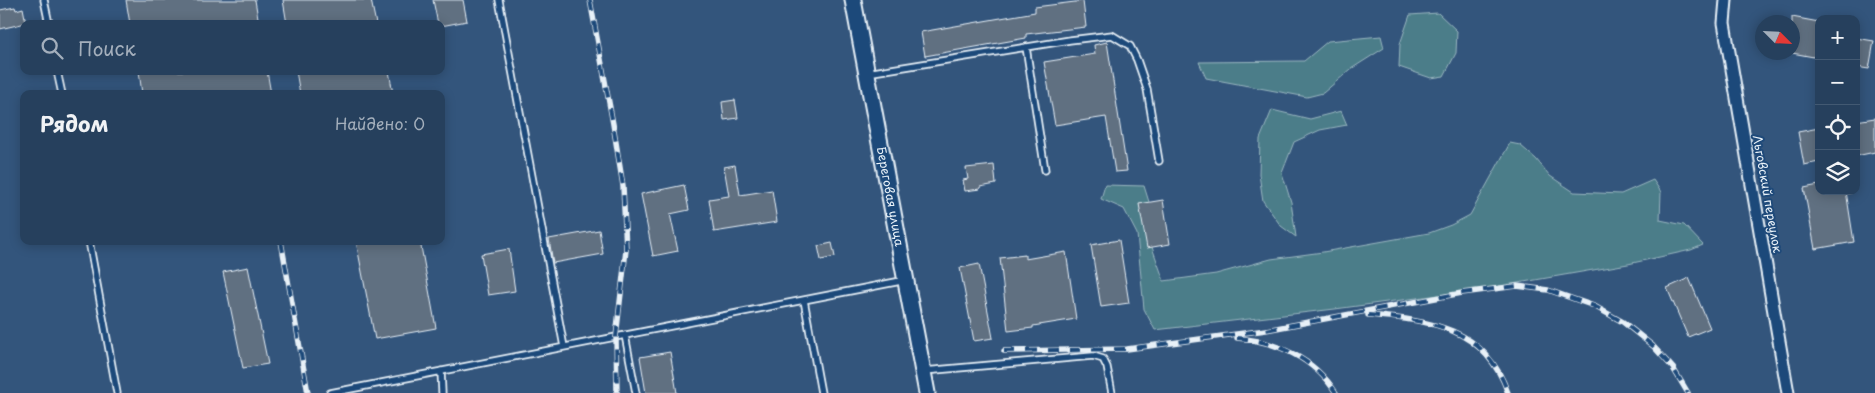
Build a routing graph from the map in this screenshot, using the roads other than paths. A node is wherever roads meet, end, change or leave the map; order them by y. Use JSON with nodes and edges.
{"nodes":[{"id":1,"x":44,"y":0,"type":"edge"},
{"id":2,"x":499,"y":0,"type":"edge"},
{"id":3,"x":853,"y":0,"type":"edge"},
{"id":4,"x":1726,"y":0,"type":"edge"},
{"id":5,"x":48,"y":20,"type":"edge"},
{"id":6,"x":1026,"y":47,"type":"junction"},
{"id":7,"x":867,"y":73,"type":"junction"},
{"id":8,"x":58,"y":75,"type":"edge"},
{"id":9,"x":61,"y":90,"type":"edge"},
{"id":10,"x":1160,"y":161,"type":"dead end"},
{"id":11,"x":1045,"y":170,"type":"dead end"},
{"id":12,"x":90,"y":245,"type":"edge"},
{"id":13,"x":906,"y":280,"type":"junction"},
{"id":14,"x":804,"y":300,"type":"junction"},
{"id":15,"x":625,"y":335,"type":"junction"},
{"id":16,"x":564,"y":347,"type":"junction"},
{"id":17,"x":441,"y":371,"type":"junction"},
{"id":18,"x":922,"y":371,"type":"junction"},
{"id":19,"x":117,"y":393,"type":"edge"},
{"id":20,"x":330,"y":393,"type":"edge"},
{"id":21,"x":442,"y":393,"type":"edge"},
{"id":22,"x":636,"y":393,"type":"edge"},
{"id":23,"x":821,"y":393,"type":"edge"},
{"id":24,"x":927,"y":393,"type":"edge"},
{"id":25,"x":1112,"y":393,"type":"edge"},
{"id":26,"x":1788,"y":393,"type":"edge"}],
"edges":[{"from":1,"to":5,"type":"lane"},
{"from":2,"to":16,"type":"lane"},
{"from":3,"to":7,"type":"street","name":"Береговая улица"},
{"from":4,"to":26,"type":"street","name":"Льговский переулок"},
{"from":6,"to":7,"type":"lane"},
{"from":6,"to":10,"type":"lane"},
{"from":6,"to":11,"type":"lane"},
{"from":7,"to":13,"type":"street","name":"Береговая улица"},
{"from":8,"to":9,"type":"lane"},
{"from":12,"to":19,"type":"lane"},
{"from":13,"to":14,"type":"lane"},
{"from":13,"to":18,"type":"street","name":"Береговая улица"},
{"from":14,"to":15,"type":"lane"},
{"from":14,"to":23,"type":"lane"},
{"from":15,"to":16,"type":"lane"},
{"from":15,"to":22,"type":"lane"},
{"from":16,"to":17,"type":"lane"},
{"from":17,"to":20,"type":"lane"},
{"from":17,"to":21,"type":"lane"},
{"from":18,"to":24,"type":"street","name":"Береговая улица"},
{"from":18,"to":25,"type":"lane"}]}
